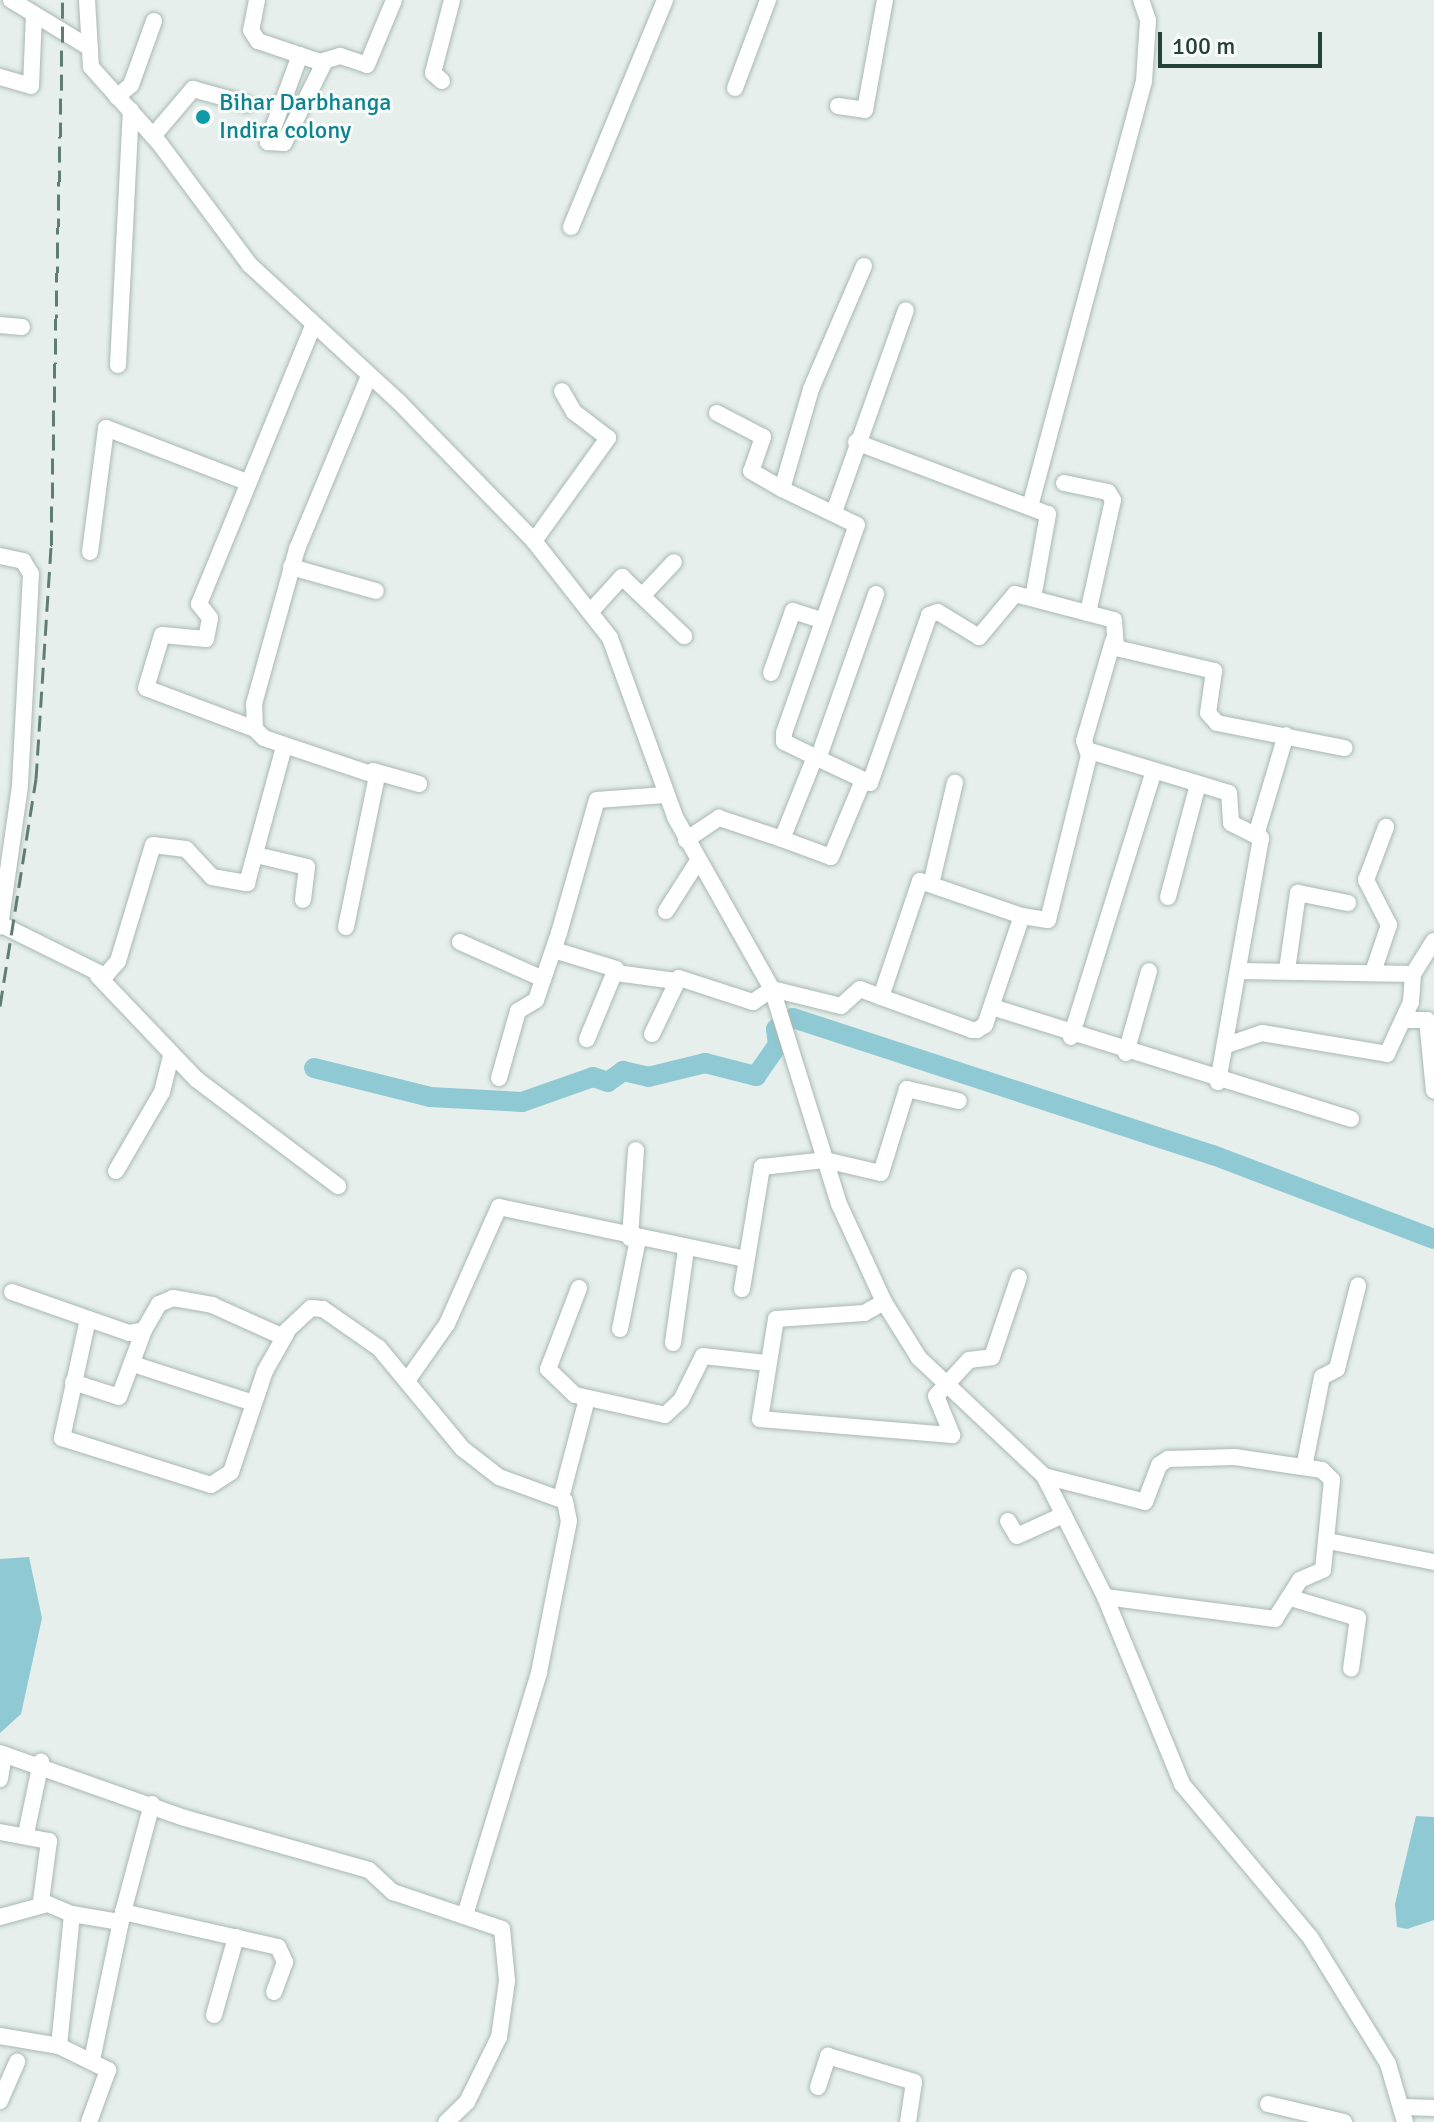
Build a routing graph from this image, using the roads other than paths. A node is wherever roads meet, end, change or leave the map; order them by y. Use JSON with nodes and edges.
{"nodes":[{"id":1,"x":11,"y":0,"type":"edge"},
{"id":2,"x":87,"y":0,"type":"edge"},
{"id":3,"x":257,"y":0,"type":"edge"},
{"id":4,"x":394,"y":0,"type":"edge"},
{"id":5,"x":452,"y":0,"type":"edge"},
{"id":6,"x":665,"y":0,"type":"edge"},
{"id":7,"x":768,"y":0,"type":"edge"},
{"id":8,"x":885,"y":0,"type":"edge"},
{"id":9,"x":1141,"y":0,"type":"edge"},
{"id":10,"x":34,"y":14,"type":"junction"},
{"id":11,"x":154,"y":21,"type":"dead end"},
{"id":12,"x":85,"y":45,"type":"junction"},
{"id":13,"x":300,"y":55,"type":"junction"},
{"id":14,"x":325,"y":61,"type":"junction"},
{"id":15,"x":0,"y":77,"type":"edge"},
{"id":16,"x":442,"y":81,"type":"dead end"},
{"id":17,"x":735,"y":88,"type":"dead end"},
{"id":18,"x":117,"y":97,"type":"junction"},
{"id":19,"x":247,"y":104,"type":"dead end"},
{"id":20,"x":838,"y":106,"type":"dead end"},
{"id":21,"x":131,"y":110,"type":"junction"},
{"id":22,"x":153,"y":136,"type":"junction"},
{"id":23,"x":571,"y":227,"type":"dead end"},
{"id":24,"x":864,"y":266,"type":"dead end"},
{"id":25,"x":906,"y":310,"type":"dead end"},
{"id":26,"x":0,"y":325,"type":"edge"},
{"id":27,"x":22,"y":327,"type":"dead end"},
{"id":28,"x":312,"y":329,"type":"junction"},
{"id":29,"x":118,"y":365,"type":"dead end"},
{"id":30,"x":369,"y":376,"type":"junction"},
{"id":31,"x":562,"y":391,"type":"dead end"},
{"id":32,"x":717,"y":413,"type":"dead end"},
{"id":33,"x":856,"y":442,"type":"junction"},
{"id":34,"x":244,"y":481,"type":"junction"},
{"id":35,"x":1064,"y":483,"type":"dead end"},
{"id":36,"x":782,"y":489,"type":"junction"},
{"id":37,"x":1031,"y":503,"type":"junction"},
{"id":38,"x":834,"y":512,"type":"junction"},
{"id":39,"x":534,"y":541,"type":"junction"},
{"id":40,"x":90,"y":552,"type":"dead end"},
{"id":41,"x":0,"y":556,"type":"edge"},
{"id":42,"x":674,"y":562,"type":"dead end"},
{"id":43,"x":291,"y":567,"type":"junction"},
{"id":44,"x":376,"y":591,"type":"dead end"},
{"id":45,"x":876,"y":594,"type":"dead end"},
{"id":46,"x":643,"y":595,"type":"junction"},
{"id":47,"x":1033,"y":598,"type":"junction"},
{"id":48,"x":592,"y":610,"type":"junction"},
{"id":49,"x":1088,"y":613,"type":"junction"},
{"id":50,"x":823,"y":621,"type":"junction"},
{"id":51,"x":684,"y":636,"type":"dead end"},
{"id":52,"x":1113,"y":641,"type":"junction"},
{"id":53,"x":771,"y":673,"type":"dead end"},
{"id":54,"x":255,"y":729,"type":"junction"},
{"id":55,"x":1286,"y":735,"type":"junction"},
{"id":56,"x":284,"y":747,"type":"junction"},
{"id":57,"x":1345,"y":748,"type":"dead end"},
{"id":58,"x":1088,"y":753,"type":"junction"},
{"id":59,"x":816,"y":758,"type":"junction"},
{"id":60,"x":373,"y":771,"type":"junction"},
{"id":61,"x":1154,"y":771,"type":"junction"},
{"id":62,"x":862,"y":783,"type":"junction"},
{"id":63,"x":955,"y":783,"type":"dead end"},
{"id":64,"x":419,"y":784,"type":"dead end"},
{"id":65,"x":1198,"y":784,"type":"junction"},
{"id":66,"x":665,"y":795,"type":"junction"},
{"id":67,"x":1386,"y":827,"type":"dead end"},
{"id":68,"x":1257,"y":832,"type":"junction"},
{"id":69,"x":782,"y":839,"type":"junction"},
{"id":70,"x":686,"y":840,"type":"junction"},
{"id":71,"x":256,"y":855,"type":"junction"},
{"id":72,"x":698,"y":861,"type":"junction"},
{"id":73,"x":932,"y":880,"type":"junction"},
{"id":74,"x":1168,"y":897,"type":"dead end"},
{"id":75,"x":303,"y":900,"type":"dead end"},
{"id":76,"x":1348,"y":903,"type":"dead end"},
{"id":77,"x":666,"y":911,"type":"dead end"},
{"id":78,"x":1022,"y":916,"type":"junction"},
{"id":79,"x":0,"y":925,"type":"edge"},
{"id":80,"x":346,"y":927,"type":"dead end"},
{"id":81,"x":1434,"y":941,"type":"edge"},
{"id":82,"x":460,"y":942,"type":"dead end"},
{"id":83,"x":554,"y":950,"type":"junction"},
{"id":84,"x":1424,"y":967,"type":"edge"},
{"id":85,"x":1287,"y":970,"type":"junction"},
{"id":86,"x":1149,"y":971,"type":"dead end"},
{"id":87,"x":1239,"y":971,"type":"junction"},
{"id":88,"x":1373,"y":972,"type":"junction"},
{"id":89,"x":616,"y":973,"type":"junction"},
{"id":90,"x":98,"y":976,"type":"junction"},
{"id":91,"x":543,"y":979,"type":"junction"},
{"id":92,"x":675,"y":981,"type":"junction"},
{"id":93,"x":772,"y":989,"type":"junction"},
{"id":94,"x":881,"y":997,"type":"junction"},
{"id":95,"x":992,"y":1007,"type":"junction"},
{"id":96,"x":1405,"y":1020,"type":"junction"},
{"id":97,"x":652,"y":1034,"type":"dead end"},
{"id":98,"x":1071,"y":1037,"type":"junction"},
{"id":99,"x":587,"y":1039,"type":"dead end"},
{"id":100,"x":1227,"y":1045,"type":"junction"},
{"id":101,"x":1126,"y":1053,"type":"junction"},
{"id":102,"x":171,"y":1055,"type":"junction"},
{"id":103,"x":499,"y":1078,"type":"dead end"},
{"id":104,"x":1218,"y":1082,"type":"junction"},
{"id":105,"x":1434,"y":1091,"type":"edge"},
{"id":106,"x":959,"y":1101,"type":"dead end"},
{"id":107,"x":1351,"y":1119,"type":"dead end"},
{"id":108,"x":636,"y":1150,"type":"dead end"},
{"id":109,"x":825,"y":1160,"type":"junction"},
{"id":110,"x":116,"y":1171,"type":"dead end"},
{"id":111,"x":338,"y":1186,"type":"dead end"},
{"id":112,"x":634,"y":1239,"type":"junction"},
{"id":113,"x":686,"y":1249,"type":"junction"},
{"id":114,"x":746,"y":1259,"type":"junction"},
{"id":115,"x":1019,"y":1277,"type":"dead end"},
{"id":116,"x":1358,"y":1286,"type":"dead end"},
{"id":117,"x":579,"y":1288,"type":"dead end"},
{"id":118,"x":742,"y":1289,"type":"dead end"},
{"id":119,"x":12,"y":1292,"type":"dead end"},
{"id":120,"x":884,"y":1302,"type":"junction"},
{"id":121,"x":88,"y":1319,"type":"junction"},
{"id":122,"x":620,"y":1329,"type":"dead end"},
{"id":123,"x":144,"y":1330,"type":"junction"},
{"id":124,"x":286,"y":1334,"type":"junction"},
{"id":125,"x":673,"y":1343,"type":"dead end"},
{"id":126,"x":766,"y":1363,"type":"junction"},
{"id":127,"x":133,"y":1364,"type":"junction"},
{"id":128,"x":409,"y":1378,"type":"junction"},
{"id":129,"x":73,"y":1382,"type":"junction"},
{"id":130,"x":945,"y":1385,"type":"junction"},
{"id":131,"x":587,"y":1399,"type":"junction"},
{"id":132,"x":254,"y":1403,"type":"junction"},
{"id":133,"x":1304,"y":1467,"type":"junction"},
{"id":134,"x":1044,"y":1476,"type":"junction"},
{"id":135,"x":561,"y":1498,"type":"junction"},
{"id":136,"x":1063,"y":1515,"type":"junction"},
{"id":137,"x":1008,"y":1521,"type":"dead end"},
{"id":138,"x":1328,"y":1541,"type":"junction"},
{"id":139,"x":1434,"y":1562,"type":"edge"},
{"id":140,"x":1105,"y":1597,"type":"junction"},
{"id":141,"x":1291,"y":1598,"type":"junction"},
{"id":142,"x":1351,"y":1669,"type":"dead end"},
{"id":143,"x":2,"y":1753,"type":"edge"},
{"id":144,"x":41,"y":1762,"type":"junction"},
{"id":145,"x":0,"y":1779,"type":"edge"},
{"id":146,"x":152,"y":1804,"type":"junction"},
{"id":147,"x":0,"y":1832,"type":"edge"},
{"id":148,"x":26,"y":1834,"type":"junction"},
{"id":149,"x":44,"y":1905,"type":"junction"},
{"id":150,"x":72,"y":1914,"type":"junction"},
{"id":151,"x":465,"y":1915,"type":"junction"},
{"id":152,"x":0,"y":1917,"type":"edge"},
{"id":153,"x":122,"y":1917,"type":"junction"},
{"id":154,"x":236,"y":1937,"type":"junction"},
{"id":155,"x":274,"y":1992,"type":"dead end"},
{"id":156,"x":214,"y":2015,"type":"dead end"},
{"id":157,"x":0,"y":2036,"type":"edge"},
{"id":158,"x":59,"y":2046,"type":"junction"},
{"id":159,"x":92,"y":2060,"type":"junction"},
{"id":160,"x":17,"y":2062,"type":"dead end"},
{"id":161,"x":818,"y":2087,"type":"dead end"},
{"id":162,"x":0,"y":2101,"type":"edge"},
{"id":163,"x":1268,"y":2104,"type":"dead end"},
{"id":164,"x":1434,"y":2108,"type":"edge"},
{"id":165,"x":1405,"y":2114,"type":"edge"},
{"id":166,"x":89,"y":2122,"type":"edge"},
{"id":167,"x":446,"y":2122,"type":"edge"},
{"id":168,"x":908,"y":2122,"type":"edge"},
{"id":169,"x":1344,"y":2122,"type":"edge"}],
"edges":[{"from":1,"to":10,"type":"street"},
{"from":2,"to":12,"type":"street"},
{"from":3,"to":13,"type":"street"},
{"from":4,"to":14,"type":"street"},
{"from":5,"to":16,"type":"street"},
{"from":6,"to":23,"type":"street"},
{"from":7,"to":17,"type":"street"},
{"from":8,"to":20,"type":"street"},
{"from":9,"to":37,"type":"street"},
{"from":10,"to":12,"type":"street"},
{"from":10,"to":15,"type":"street"},
{"from":11,"to":18,"type":"street"},
{"from":12,"to":18,"type":"street"},
{"from":13,"to":14,"type":"street"},
{"from":13,"to":14,"type":"street"},
{"from":18,"to":21,"type":"street"},
{"from":19,"to":22,"type":"street"},
{"from":21,"to":22,"type":"street"},
{"from":21,"to":29,"type":"street"},
{"from":22,"to":28,"type":"street"},
{"from":24,"to":36,"type":"street"},
{"from":25,"to":33,"type":"street"},
{"from":26,"to":27,"type":"street"},
{"from":28,"to":30,"type":"street"},
{"from":28,"to":34,"type":"street"},
{"from":30,"to":39,"type":"street"},
{"from":30,"to":43,"type":"street"},
{"from":31,"to":39,"type":"street"},
{"from":32,"to":36,"type":"street"},
{"from":33,"to":37,"type":"street"},
{"from":33,"to":38,"type":"street"},
{"from":34,"to":40,"type":"street"},
{"from":34,"to":54,"type":"street"},
{"from":35,"to":49,"type":"street"},
{"from":36,"to":38,"type":"street"},
{"from":37,"to":47,"type":"street"},
{"from":38,"to":50,"type":"street"},
{"from":39,"to":48,"type":"street"},
{"from":41,"to":79,"type":"street"},
{"from":42,"to":46,"type":"street"},
{"from":43,"to":44,"type":"street"},
{"from":43,"to":54,"type":"street"},
{"from":45,"to":59,"type":"street"},
{"from":46,"to":48,"type":"street"},
{"from":46,"to":51,"type":"street"},
{"from":47,"to":49,"type":"street"},
{"from":47,"to":62,"type":"street"},
{"from":48,"to":66,"type":"street"},
{"from":49,"to":52,"type":"street"},
{"from":50,"to":53,"type":"street"},
{"from":50,"to":59,"type":"street"},
{"from":52,"to":55,"type":"street"},
{"from":52,"to":58,"type":"street"},
{"from":54,"to":56,"type":"street"},
{"from":55,"to":57,"type":"street"},
{"from":55,"to":68,"type":"street"},
{"from":56,"to":60,"type":"street"},
{"from":56,"to":71,"type":"street"},
{"from":58,"to":61,"type":"street"},
{"from":58,"to":78,"type":"street"},
{"from":59,"to":62,"type":"street"},
{"from":59,"to":69,"type":"street"},
{"from":60,"to":64,"type":"street"},
{"from":60,"to":80,"type":"street"},
{"from":61,"to":65,"type":"street"},
{"from":61,"to":98,"type":"street"},
{"from":62,"to":69,"type":"street"},
{"from":63,"to":73,"type":"street"},
{"from":65,"to":68,"type":"street"},
{"from":65,"to":74,"type":"street"},
{"from":66,"to":70,"type":"street"},
{"from":66,"to":83,"type":"street"},
{"from":67,"to":88,"type":"street"},
{"from":68,"to":87,"type":"street"},
{"from":69,"to":70,"type":"street"},
{"from":70,"to":72,"type":"street"},
{"from":71,"to":75,"type":"street"},
{"from":71,"to":90,"type":"street"},
{"from":72,"to":77,"type":"street"},
{"from":72,"to":93,"type":"street"},
{"from":73,"to":78,"type":"street"},
{"from":73,"to":94,"type":"street"},
{"from":76,"to":85,"type":"street"},
{"from":78,"to":95,"type":"street"},
{"from":79,"to":90,"type":"street"},
{"from":81,"to":84,"type":"street"},
{"from":82,"to":91,"type":"street"},
{"from":83,"to":89,"type":"street"},
{"from":83,"to":91,"type":"street"},
{"from":84,"to":88,"type":"street"},
{"from":84,"to":96,"type":"street"},
{"from":85,"to":87,"type":"street"},
{"from":85,"to":88,"type":"street"},
{"from":86,"to":101,"type":"street"},
{"from":87,"to":100,"type":"street"},
{"from":89,"to":92,"type":"street"},
{"from":89,"to":99,"type":"street"},
{"from":90,"to":102,"type":"street"},
{"from":91,"to":103,"type":"street"},
{"from":92,"to":93,"type":"street"},
{"from":92,"to":97,"type":"street"},
{"from":93,"to":94,"type":"street"},
{"from":93,"to":109,"type":"street"},
{"from":94,"to":95,"type":"street"},
{"from":95,"to":98,"type":"street"},
{"from":96,"to":100,"type":"street"},
{"from":96,"to":105,"type":"street"},
{"from":98,"to":101,"type":"street"},
{"from":100,"to":104,"type":"street"},
{"from":101,"to":104,"type":"street"},
{"from":102,"to":110,"type":"street"},
{"from":102,"to":111,"type":"street"},
{"from":104,"to":107,"type":"street"},
{"from":106,"to":109,"type":"street"},
{"from":108,"to":112,"type":"street"},
{"from":109,"to":114,"type":"street"},
{"from":109,"to":120,"type":"street"},
{"from":112,"to":113,"type":"street"},
{"from":112,"to":122,"type":"street"},
{"from":112,"to":128,"type":"street"},
{"from":113,"to":114,"type":"street"},
{"from":113,"to":125,"type":"street"},
{"from":114,"to":118,"type":"street"},
{"from":115,"to":130,"type":"street"},
{"from":116,"to":133,"type":"street"},
{"from":117,"to":131,"type":"street"},
{"from":119,"to":121,"type":"street"},
{"from":120,"to":126,"type":"street"},
{"from":120,"to":130,"type":"street"},
{"from":121,"to":123,"type":"street"},
{"from":121,"to":129,"type":"street"},
{"from":123,"to":124,"type":"street"},
{"from":123,"to":127,"type":"street"},
{"from":124,"to":128,"type":"street"},
{"from":124,"to":132,"type":"street"},
{"from":126,"to":130,"type":"street"},
{"from":126,"to":131,"type":"street"},
{"from":127,"to":129,"type":"street"},
{"from":127,"to":132,"type":"street"},
{"from":128,"to":135,"type":"street"},
{"from":129,"to":132,"type":"street"},
{"from":130,"to":134,"type":"street"},
{"from":131,"to":135,"type":"street"},
{"from":133,"to":134,"type":"street"},
{"from":133,"to":138,"type":"street"},
{"from":134,"to":136,"type":"street"},
{"from":135,"to":151,"type":"street"},
{"from":136,"to":137,"type":"street"},
{"from":136,"to":140,"type":"street"},
{"from":138,"to":139,"type":"street"},
{"from":138,"to":141,"type":"street"},
{"from":140,"to":141,"type":"street"},
{"from":140,"to":165,"type":"street"},
{"from":141,"to":142,"type":"street"},
{"from":143,"to":144,"type":"street"},
{"from":143,"to":145,"type":"street"},
{"from":144,"to":146,"type":"street"},
{"from":144,"to":148,"type":"street"},
{"from":146,"to":151,"type":"street"},
{"from":146,"to":153,"type":"street"},
{"from":147,"to":148,"type":"street"},
{"from":148,"to":149,"type":"street"},
{"from":149,"to":150,"type":"street"},
{"from":149,"to":152,"type":"street"},
{"from":150,"to":153,"type":"street"},
{"from":150,"to":158,"type":"street"},
{"from":151,"to":167,"type":"street"},
{"from":153,"to":154,"type":"street"},
{"from":153,"to":159,"type":"street"},
{"from":154,"to":155,"type":"street"},
{"from":154,"to":156,"type":"street"},
{"from":157,"to":158,"type":"street"},
{"from":158,"to":159,"type":"street"},
{"from":159,"to":166,"type":"street"},
{"from":160,"to":162,"type":"street"},
{"from":161,"to":168,"type":"street"},
{"from":163,"to":169,"type":"street"},
{"from":164,"to":165,"type":"street"}]}
